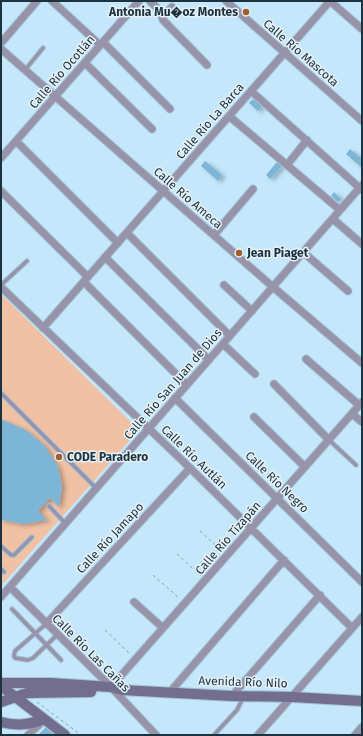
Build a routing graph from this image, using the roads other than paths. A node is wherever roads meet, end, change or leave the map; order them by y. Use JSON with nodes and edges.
{"nodes":[{"id":1,"x":37,"y":1,"type":"edge"},
{"id":2,"x":52,"y":1,"type":"edge"},
{"id":3,"x":139,"y":1,"type":"edge"},
{"id":4,"x":150,"y":1,"type":"edge"},
{"id":5,"x":226,"y":1,"type":"edge"},
{"id":6,"x":330,"y":1,"type":"edge"},
{"id":7,"x":172,"y":7,"type":"dead end"},
{"id":8,"x":164,"y":15,"type":"junction"},
{"id":9,"x":362,"y":29,"type":"edge"},
{"id":10,"x":1,"y":43,"type":"edge"},
{"id":11,"x":102,"y":44,"type":"junction"},
{"id":12,"x":43,"y":48,"type":"dead end"},
{"id":13,"x":1,"y":49,"type":"edge"},
{"id":14,"x":284,"y":53,"type":"junction"},
{"id":15,"x":85,"y":63,"type":"junction"},
{"id":16,"x":207,"y":65,"type":"dead end"},
{"id":17,"x":25,"y":70,"type":"junction"},
{"id":18,"x":250,"y":91,"type":"junction"},
{"id":19,"x":55,"y":96,"type":"junction"},
{"id":20,"x":170,"y":109,"type":"dead end"},
{"id":21,"x":229,"y":116,"type":"junction"},
{"id":22,"x":362,"y":121,"type":"edge"},
{"id":23,"x":152,"y":129,"type":"dead end"},
{"id":24,"x":307,"y":140,"type":"junction"},
{"id":25,"x":16,"y":141,"type":"junction"},
{"id":26,"x":1,"y":158,"type":"edge"},
{"id":27,"x":287,"y":165,"type":"junction"},
{"id":28,"x":361,"y":188,"type":"edge"},
{"id":29,"x":253,"y":189,"type":"dead end"},
{"id":30,"x":1,"y":191,"type":"edge"},
{"id":31,"x":163,"y":191,"type":"junction"},
{"id":32,"x":340,"y":210,"type":"junction"},
{"id":33,"x":333,"y":218,"type":"junction"},
{"id":34,"x":126,"y":233,"type":"junction"},
{"id":35,"x":214,"y":235,"type":"junction"},
{"id":36,"x":118,"y":243,"type":"junction"},
{"id":37,"x":362,"y":244,"type":"edge"},
{"id":38,"x":303,"y":252,"type":"junction"},
{"id":39,"x":105,"y":257,"type":"junction"},
{"id":40,"x":27,"y":261,"type":"dead end"},
{"id":41,"x":86,"y":279,"type":"junction"},
{"id":42,"x":224,"y":285,"type":"dead end"},
{"id":43,"x":1,"y":286,"type":"edge"},
{"id":44,"x":273,"y":287,"type":"junction"},
{"id":45,"x":348,"y":291,"type":"dead end"},
{"id":46,"x":252,"y":311,"type":"junction"},
{"id":47,"x":43,"y":328,"type":"junction"},
{"id":48,"x":230,"y":336,"type":"junction"},
{"id":49,"x":223,"y":344,"type":"junction"},
{"id":50,"x":306,"y":359,"type":"dead end"},
{"id":51,"x":209,"y":360,"type":"junction"},
{"id":52,"x":362,"y":363,"type":"edge"},
{"id":53,"x":255,"y":374,"type":"dead end"},
{"id":54,"x":274,"y":384,"type":"dead end"},
{"id":55,"x":187,"y":385,"type":"junction"},
{"id":56,"x":1,"y":393,"type":"edge"},
{"id":57,"x":175,"y":398,"type":"junction"},
{"id":58,"x":361,"y":404,"type":"edge"},
{"id":59,"x":352,"y":414,"type":"junction"},
{"id":60,"x":254,"y":417,"type":"dead end"},
{"id":61,"x":362,"y":422,"type":"edge"},
{"id":62,"x":148,"y":429,"type":"junction"},
{"id":63,"x":329,"y":440,"type":"junction"},
{"id":64,"x":356,"y":465,"type":"dead end"},
{"id":65,"x":305,"y":467,"type":"junction"},
{"id":66,"x":190,"y":468,"type":"junction"},
{"id":67,"x":96,"y":488,"type":"junction"},
{"id":68,"x":278,"y":498,"type":"junction"},
{"id":69,"x":49,"y":506,"type":"dead end"},
{"id":70,"x":65,"y":523,"type":"junction"},
{"id":71,"x":251,"y":529,"type":"junction"},
{"id":72,"x":32,"y":537,"type":"dead end"},
{"id":73,"x":1,"y":546,"type":"edge"},
{"id":74,"x":284,"y":560,"type":"junction"},
{"id":75,"x":362,"y":582,"type":"edge"},
{"id":76,"x":10,"y":587,"type":"junction"},
{"id":77,"x":320,"y":595,"type":"junction"},
{"id":78,"x":1,"y":597,"type":"edge"},
{"id":79,"x":134,"y":602,"type":"dead end"},
{"id":80,"x":12,"y":609,"type":"dead end"},
{"id":81,"x":362,"y":617,"type":"edge"},
{"id":82,"x":46,"y":624,"type":"junction"},
{"id":83,"x":163,"y":628,"type":"junction"},
{"id":84,"x":352,"y":628,"type":"junction"},
{"id":85,"x":35,"y":633,"type":"junction"},
{"id":86,"x":57,"y":635,"type":"junction"},
{"id":87,"x":46,"y":646,"type":"junction"},
{"id":88,"x":61,"y":660,"type":"dead end"},
{"id":89,"x":1,"y":683,"type":"edge"},
{"id":90,"x":1,"y":686,"type":"edge"},
{"id":91,"x":116,"y":690,"type":"junction"},
{"id":92,"x":170,"y":692,"type":"junction"},
{"id":93,"x":232,"y":696,"type":"junction"},
{"id":94,"x":15,"y":697,"type":"junction"},
{"id":95,"x":244,"y":697,"type":"junction"},
{"id":96,"x":292,"y":697,"type":"junction"},
{"id":97,"x":362,"y":701,"type":"edge"},
{"id":98,"x":1,"y":702,"type":"edge"},
{"id":99,"x":45,"y":719,"type":"junction"},
{"id":100,"x":1,"y":722,"type":"edge"},
{"id":101,"x":362,"y":726,"type":"edge"},
{"id":102,"x":28,"y":735,"type":"edge"},
{"id":103,"x":65,"y":735,"type":"edge"},
{"id":104,"x":156,"y":735,"type":"edge"},
{"id":105,"x":214,"y":735,"type":"edge"},
{"id":106,"x":258,"y":735,"type":"edge"},
{"id":107,"x":355,"y":735,"type":"edge"}],
"edges":[{"from":1,"to":10,"type":"street"},
{"from":2,"to":11,"type":"street"},
{"from":3,"to":11,"type":"street","name":"Calle Río Ocotlán"},
{"from":4,"to":8,"type":"street"},
{"from":5,"to":14,"type":"street","name":"Calle Río Mascota"},
{"from":6,"to":9,"type":"street"},
{"from":6,"to":14,"type":"street","name":"Calle Río La Barca"},
{"from":7,"to":8,"type":"street"},
{"from":8,"to":16,"type":"street"},
{"from":11,"to":15,"type":"street","name":"Calle Río Ocotlán"},
{"from":11,"to":20,"type":"street"},
{"from":12,"to":17,"type":"lane"},
{"from":13,"to":17,"type":"street","name":"Calle Río Ameca"},
{"from":14,"to":18,"type":"street","name":"Calle Río La Barca"},
{"from":14,"to":22,"type":"street","name":"Calle Río Mascota"},
{"from":15,"to":19,"type":"street","name":"Calle Río Ocotlán"},
{"from":15,"to":23,"type":"street"},
{"from":17,"to":19,"type":"street","name":"Calle Río Ameca"},
{"from":18,"to":21,"type":"street","name":"Calle Río La Barca"},
{"from":18,"to":24,"type":"street"},
{"from":19,"to":25,"type":"street","name":"Calle Río Ocotlán"},
{"from":19,"to":31,"type":"street","name":"Calle Río Ameca"},
{"from":21,"to":27,"type":"street"},
{"from":21,"to":31,"type":"street","name":"Calle Río La Barca"},
{"from":24,"to":27,"type":"street"},
{"from":24,"to":28,"type":"street"},
{"from":25,"to":26,"type":"street","name":"Calle Río Ocotlán"},
{"from":25,"to":36,"type":"street"},
{"from":27,"to":32,"type":"street"},
{"from":28,"to":32,"type":"street","name":"Calle Río San Juan de Dios"},
{"from":29,"to":35,"type":"street"},
{"from":30,"to":41,"type":"street"},
{"from":31,"to":34,"type":"street","name":"Calle Río La Barca"},
{"from":31,"to":35,"type":"street","name":"Calle Río Ameca"},
{"from":32,"to":33,"type":"street","name":"Calle Río San Juan de Dios"},
{"from":33,"to":37,"type":"street"},
{"from":33,"to":38,"type":"street","name":"Calle Río San Juan de Dios"},
{"from":34,"to":36,"type":"street","name":"Calle Río La Barca"},
{"from":34,"to":48,"type":"street"},
{"from":35,"to":44,"type":"street","name":"Calle Río Ameca"},
{"from":36,"to":39,"type":"street","name":"Calle Río La Barca"},
{"from":38,"to":44,"type":"street","name":"Calle Río San Juan de Dios"},
{"from":38,"to":45,"type":"street"},
{"from":39,"to":41,"type":"street","name":"Calle Río La Barca"},
{"from":39,"to":51,"type":"street"},
{"from":40,"to":43,"type":"lane"},
{"from":41,"to":47,"type":"street","name":"Calle Río La Barca"},
{"from":41,"to":55,"type":"street"},
{"from":42,"to":46,"type":"street"},
{"from":43,"to":47,"type":"street","name":"Calle Río Autlán"},
{"from":44,"to":46,"type":"street","name":"Calle Río San Juan de Dios"},
{"from":44,"to":52,"type":"street","name":"Calle Río Ameca"},
{"from":46,"to":48,"type":"street","name":"Calle Río San Juan de Dios"},
{"from":47,"to":62,"type":"street","name":"Calle Río Autlán"},
{"from":48,"to":49,"type":"street","name":"Calle Río San Juan de Dios"},
{"from":49,"to":51,"type":"street","name":"Calle Río San Juan de Dios"},
{"from":49,"to":53,"type":"street"},
{"from":50,"to":58,"type":"street"},
{"from":51,"to":55,"type":"street","name":"Calle Río San Juan de Dios"},
{"from":54,"to":63,"type":"street"},
{"from":55,"to":57,"type":"street","name":"Calle Río San Juan de Dios"},
{"from":56,"to":67,"type":"lane"},
{"from":57,"to":62,"type":"street","name":"Calle Río San Juan de Dios"},
{"from":57,"to":68,"type":"street","name":"Calle Río Negro"},
{"from":58,"to":59,"type":"street","name":"Calle Río Tizapán"},
{"from":59,"to":61,"type":"street"},
{"from":59,"to":63,"type":"street","name":"Calle Río Tizapán"},
{"from":60,"to":65,"type":"street"},
{"from":62,"to":66,"type":"street","name":"Calle Río Autlán"},
{"from":62,"to":67,"type":"street","name":"Calle Río San Juan de Dios"},
{"from":63,"to":64,"type":"lane"},
{"from":63,"to":65,"type":"street","name":"Calle Río Tizapán"},
{"from":65,"to":68,"type":"street","name":"Calle Río Tizapán"},
{"from":66,"to":71,"type":"street","name":"Calle Río Autlán"},
{"from":66,"to":82,"type":"street","name":"Calle Río Jamapo"},
{"from":67,"to":70,"type":"street","name":"Calle Río San Juan de Dios"},
{"from":68,"to":71,"type":"street","name":"Calle Río Tizapán"},
{"from":68,"to":75,"type":"street","name":"Calle Río Negro"},
{"from":69,"to":70,"type":"lane"},
{"from":70,"to":76,"type":"street","name":"Calle Río San Juan de Dios"},
{"from":71,"to":74,"type":"street","name":"Calle Río Autlán"},
{"from":71,"to":83,"type":"street","name":"Calle Río Tizapán"},
{"from":72,"to":73,"type":"lane"},
{"from":74,"to":77,"type":"street","name":"Calle Río Autlán"},
{"from":74,"to":92,"type":"street"},
{"from":76,"to":78,"type":"street","name":"Calle Río San Juan de Dios"},
{"from":76,"to":82,"type":"street","name":"Calle Río Las Cañas"},
{"from":77,"to":84,"type":"street","name":"Calle Río Autlán"},
{"from":77,"to":93,"type":"street"},
{"from":79,"to":83,"type":"street"},
{"from":80,"to":85,"type":"lane"},
{"from":81,"to":84,"type":"street"},
{"from":82,"to":85,"type":"lane"},
{"from":82,"to":86,"type":"street","name":"Calle Río Las Cañas"},
{"from":83,"to":91,"type":"street","name":"Calle Río Tizapán"},
{"from":84,"to":96,"type":"street"},
{"from":85,"to":87,"type":"lane"},
{"from":85,"to":87,"type":"lane"},
{"from":86,"to":87,"type":"lane"},
{"from":86,"to":91,"type":"street","name":"Calle Río Las Cañas"},
{"from":87,"to":88,"type":"lane"},
{"from":89,"to":91,"type":"street","name":"Avenida Río Nilo"},
{"from":90,"to":94,"type":"street"},
{"from":91,"to":92,"type":"street","name":"Avenida Río Nilo"},
{"from":91,"to":94,"type":"street","name":"Avenida Río Nilo"},
{"from":91,"to":104,"type":"street","name":"Calle Río Las Cañas"},
{"from":92,"to":93,"type":"street","name":"Avenida Río Nilo"},
{"from":93,"to":95,"type":"street","name":"Avenida Río Nilo"},
{"from":94,"to":98,"type":"street","name":"Avenida Río Nilo"},
{"from":94,"to":99,"type":"street"},
{"from":95,"to":96,"type":"street","name":"Avenida Río Nilo"},
{"from":95,"to":105,"type":"lane"},
{"from":96,"to":97,"type":"street","name":"Avenida Río Nilo"},
{"from":96,"to":106,"type":"street"},
{"from":99,"to":100,"type":"street"},
{"from":99,"to":102,"type":"street"},
{"from":99,"to":103,"type":"street"},
{"from":101,"to":107,"type":"street"}]}
